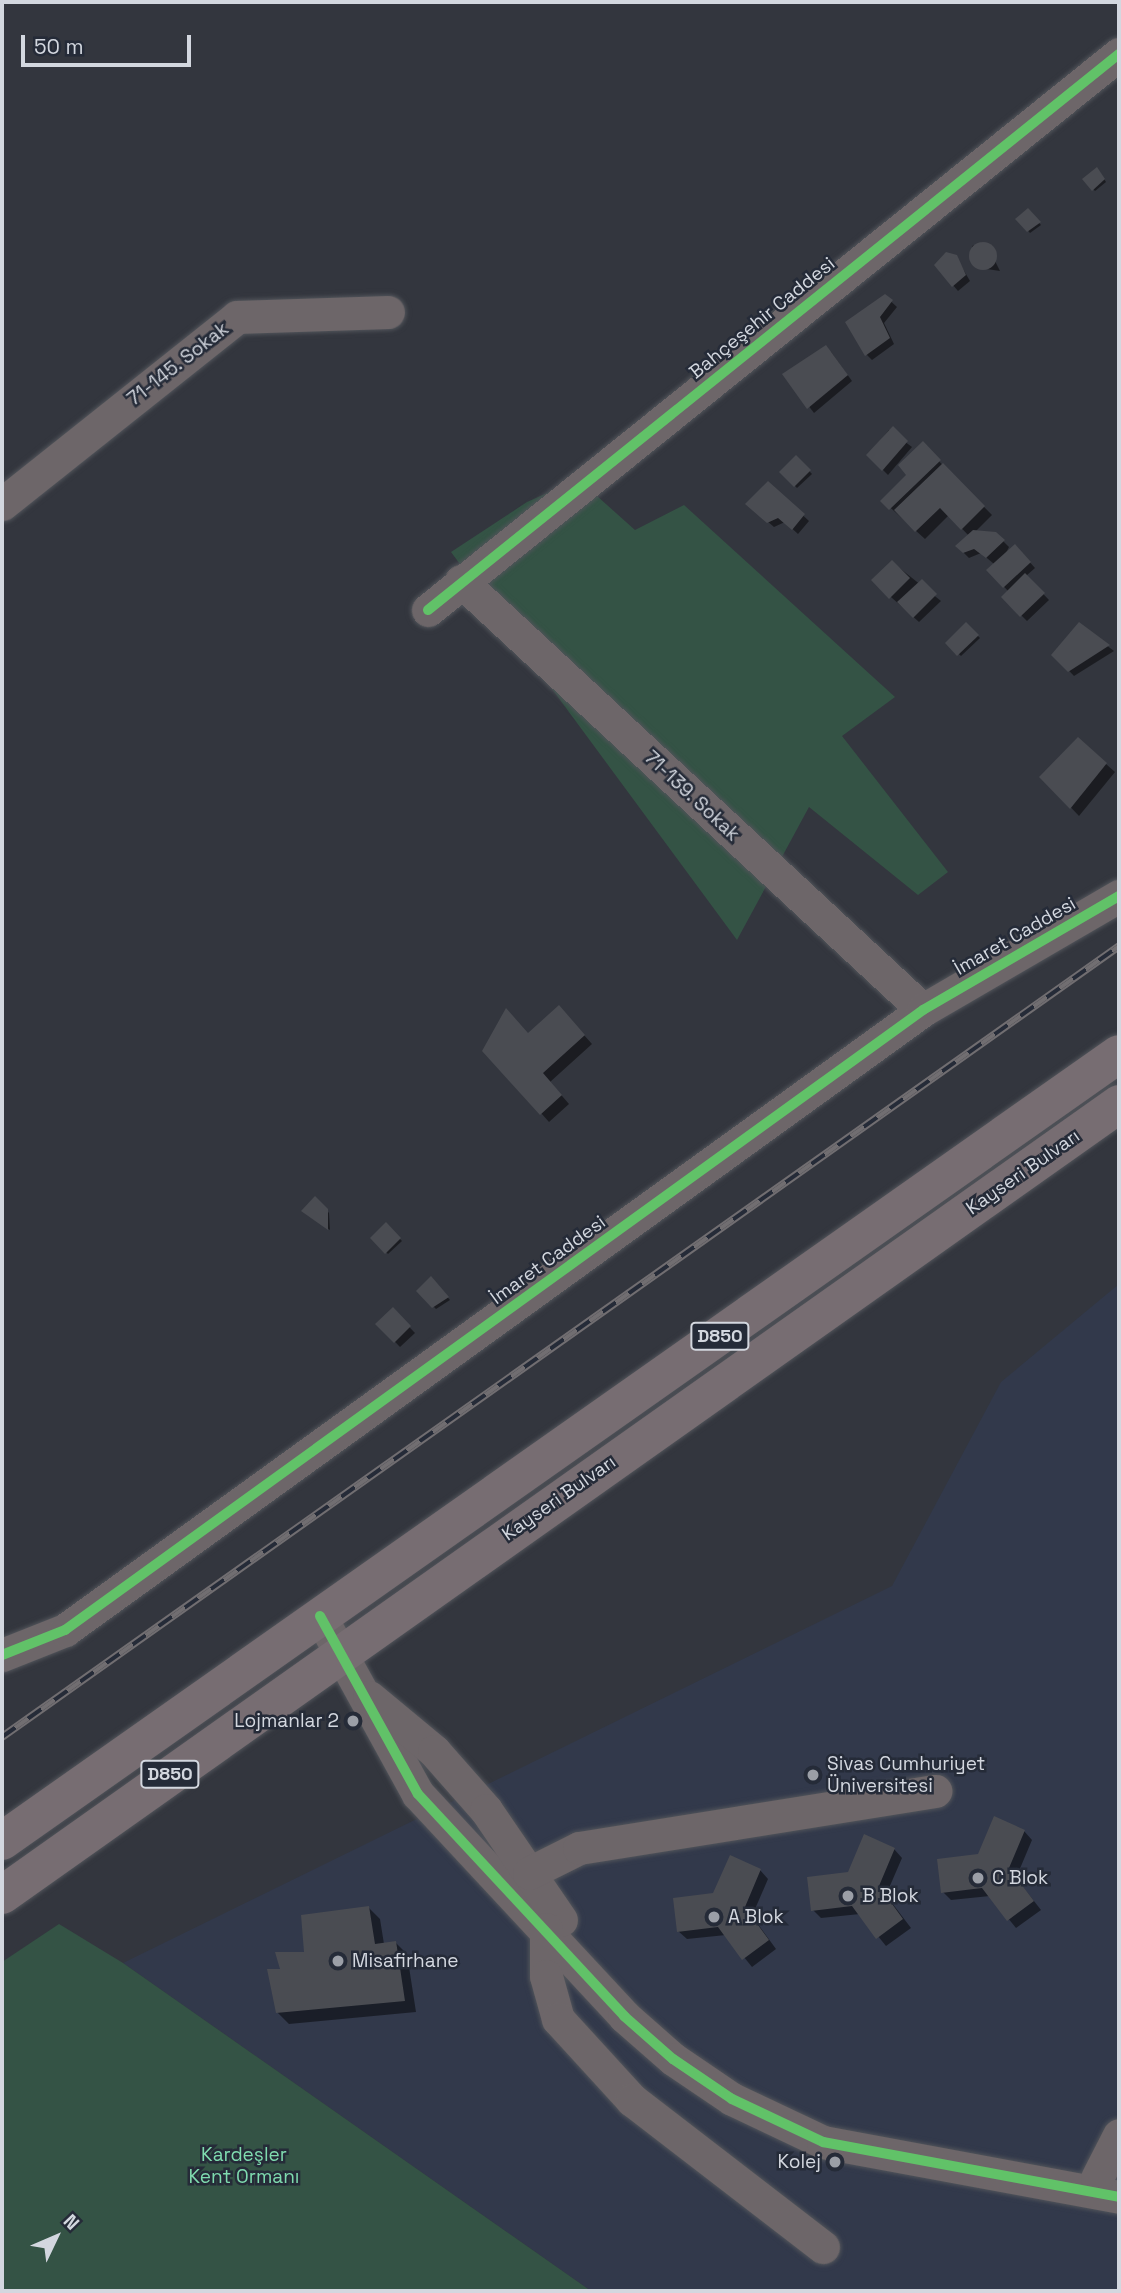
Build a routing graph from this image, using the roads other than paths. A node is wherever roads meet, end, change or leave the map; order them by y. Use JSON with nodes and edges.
{"nodes":[{"id":1,"x":1119,"y":54,"type":"edge"},
{"id":2,"x":388,"y":312,"type":"dead end"},
{"id":3,"x":2,"y":504,"type":"edge"},
{"id":4,"x":461,"y":581,"type":"junction"},
{"id":5,"x":428,"y":610,"type":"dead end"},
{"id":6,"x":1119,"y":896,"type":"edge"},
{"id":7,"x":923,"y":1010,"type":"junction"},
{"id":8,"x":1119,"y":1054,"type":"edge"},
{"id":9,"x":1119,"y":1104,"type":"edge"},
{"id":10,"x":320,"y":1616,"type":"junction"},
{"id":11,"x":338,"y":1653,"type":"junction"},
{"id":12,"x":2,"y":1655,"type":"edge"},
{"id":13,"x":362,"y":1691,"type":"junction"},
{"id":14,"x":935,"y":1791,"type":"dead end"},
{"id":15,"x":2,"y":1841,"type":"edge"},
{"id":16,"x":529,"y":1873,"type":"junction"},
{"id":17,"x":2,"y":1895,"type":"edge"},
{"id":18,"x":546,"y":1929,"type":"junction"},
{"id":19,"x":1119,"y":2135,"type":"edge"},
{"id":20,"x":1112,"y":2185,"type":"edge"},
{"id":21,"x":823,"y":2247,"type":"dead end"}],
"edges":[{"from":1,"to":4,"type":"street","name":"Bahçeşehir Caddesi"},
{"from":2,"to":3,"type":"street","name":"71-145. Sokak"},
{"from":4,"to":5,"type":"street","name":"Bahçeşehir Caddesi"},
{"from":4,"to":7,"type":"street","name":"71-139. Sokak"},
{"from":6,"to":7,"type":"street","name":"İmaret Caddesi"},
{"from":7,"to":12,"type":"street","name":"İmaret Caddesi"},
{"from":8,"to":10,"type":"highway","name":"Kayseri Bulvarı","number":"D850"},
{"from":9,"to":11,"type":"highway","name":"Kayseri Bulvarı","number":"D850"},
{"from":10,"to":11,"type":"street"},
{"from":10,"to":15,"type":"highway","name":"Kayseri Bulvarı","number":"D850"},
{"from":11,"to":13,"type":"street"},
{"from":11,"to":17,"type":"highway","name":"Kayseri Bulvarı","number":"D850"},
{"from":13,"to":16,"type":"street"},
{"from":13,"to":18,"type":"street"},
{"from":14,"to":16,"type":"street"},
{"from":16,"to":20,"type":"street"},
{"from":18,"to":20,"type":"street"},
{"from":18,"to":21,"type":"street"},
{"from":19,"to":20,"type":"street"}]}
